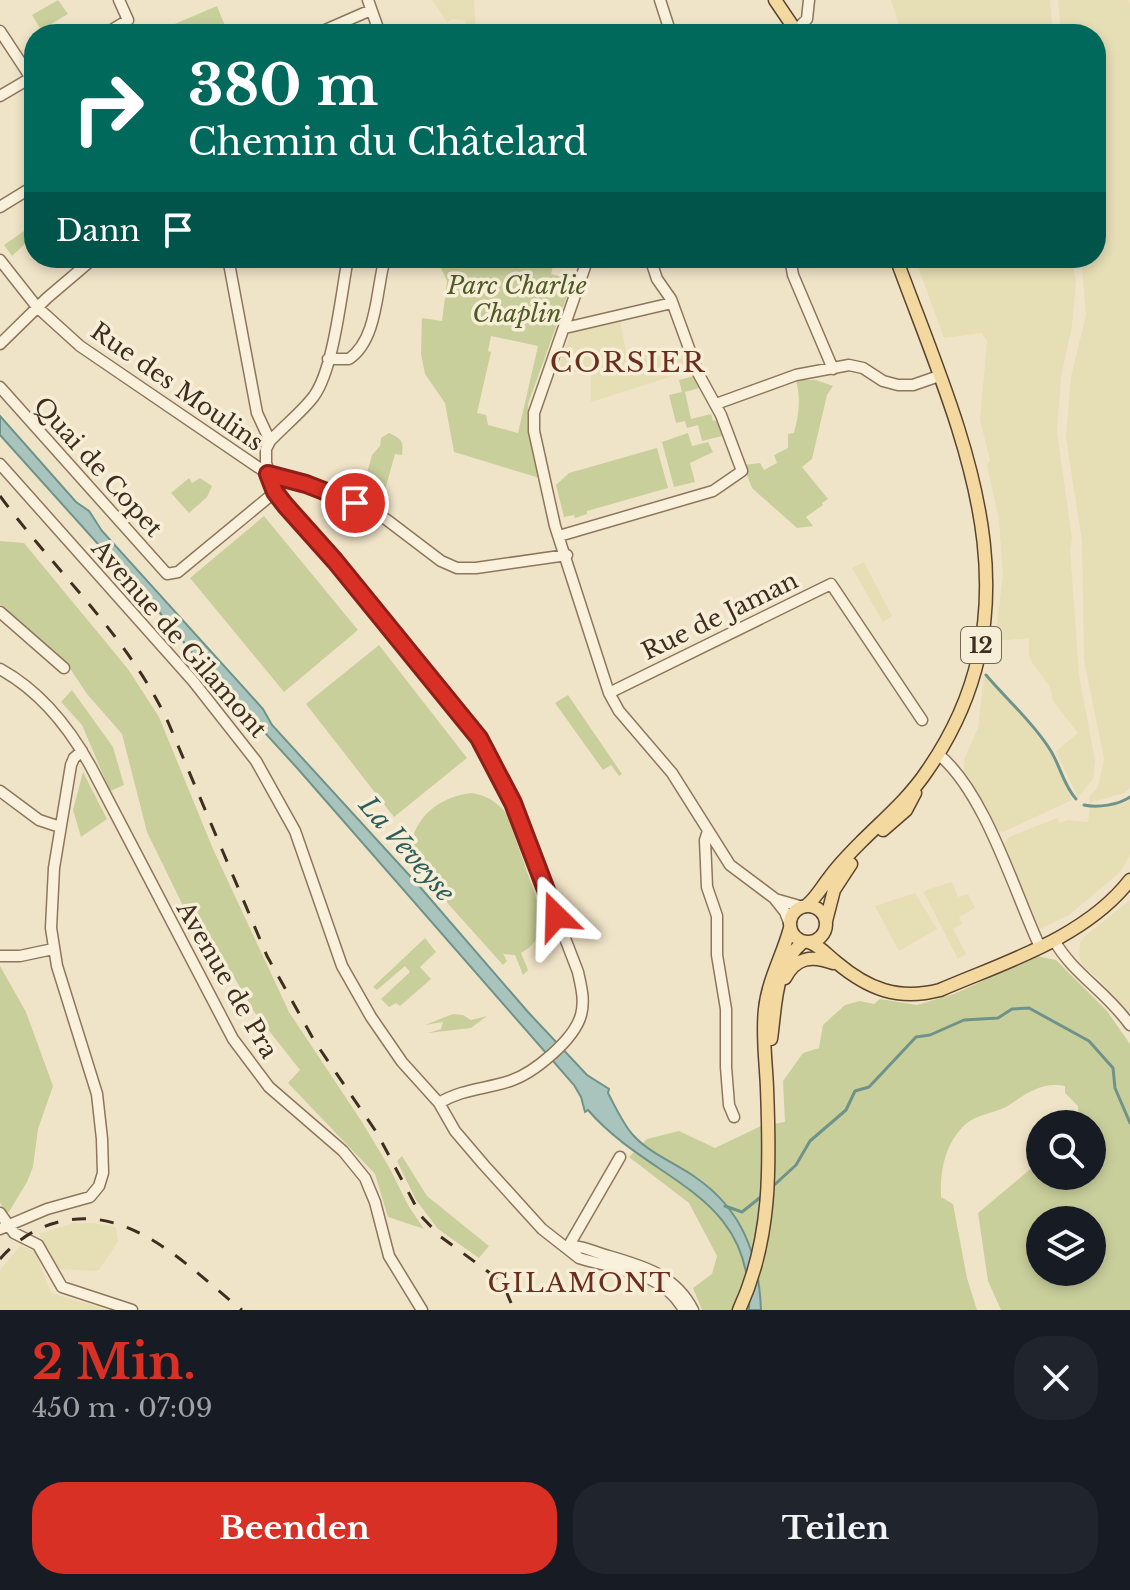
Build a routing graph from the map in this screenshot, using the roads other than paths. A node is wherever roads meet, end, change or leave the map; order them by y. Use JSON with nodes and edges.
{"nodes":[{"id":1,"x":119,"y":0,"type":"edge"},
{"id":2,"x":660,"y":0,"type":"edge"},
{"id":3,"x":775,"y":0,"type":"edge"},
{"id":4,"x":809,"y":0,"type":"edge"},
{"id":5,"x":369,"y":5,"type":"edge"},
{"id":6,"x":121,"y":24,"type":"edge"},
{"id":7,"x":334,"y":24,"type":"edge"},
{"id":8,"x":376,"y":24,"type":"edge"},
{"id":9,"x":668,"y":24,"type":"edge"},
{"id":10,"x":792,"y":24,"type":"edge"},
{"id":11,"x":802,"y":24,"type":"edge"},
{"id":12,"x":0,"y":31,"type":"edge"},
{"id":13,"x":24,"y":66,"type":"edge"},
{"id":14,"x":24,"y":82,"type":"edge"},
{"id":15,"x":0,"y":96,"type":"edge"},
{"id":16,"x":24,"y":192,"type":"edge"},
{"id":17,"x":0,"y":207,"type":"edge"},
{"id":18,"x":0,"y":260,"type":"edge"},
{"id":19,"x":82,"y":268,"type":"edge"},
{"id":20,"x":230,"y":268,"type":"edge"},
{"id":21,"x":346,"y":268,"type":"edge"},
{"id":22,"x":383,"y":268,"type":"edge"},
{"id":23,"x":585,"y":268,"type":"edge"},
{"id":24,"x":653,"y":268,"type":"edge"},
{"id":25,"x":792,"y":268,"type":"edge"},
{"id":26,"x":900,"y":268,"type":"edge"},
{"id":27,"x":672,"y":303,"type":"junction"},
{"id":28,"x":37,"y":307,"type":"junction"},
{"id":29,"x":565,"y":328,"type":"junction"},
{"id":30,"x":0,"y":344,"type":"edge"},
{"id":31,"x":328,"y":359,"type":"junction"},
{"id":32,"x":833,"y":369,"type":"junction"},
{"id":33,"x":939,"y":376,"type":"junction"},
{"id":34,"x":0,"y":387,"type":"edge"},
{"id":35,"x":718,"y":410,"type":"junction"},
{"id":36,"x":270,"y":441,"type":"junction"},
{"id":37,"x":0,"y":464,"type":"edge"},
{"id":38,"x":268,"y":474,"type":"junction"},
{"id":39,"x":275,"y":492,"type":"junction"},
{"id":40,"x":559,"y":536,"type":"junction"},
{"id":41,"x":567,"y":555,"type":"junction"},
{"id":42,"x":0,"y":612,"type":"edge"},
{"id":43,"x":64,"y":668,"type":"dead end"},
{"id":44,"x":0,"y":669,"type":"edge"},
{"id":45,"x":609,"y":693,"type":"junction"},
{"id":46,"x":922,"y":720,"type":"dead end"},
{"id":47,"x":82,"y":751,"type":"junction"},
{"id":48,"x":938,"y":754,"type":"junction"},
{"id":49,"x":921,"y":779,"type":"junction"},
{"id":50,"x":0,"y":791,"type":"edge"},
{"id":51,"x":60,"y":827,"type":"junction"},
{"id":52,"x":708,"y":831,"type":"junction"},
{"id":53,"x":1130,"y":880,"type":"edge"},
{"id":54,"x":774,"y":898,"type":"junction"},
{"id":55,"x":805,"y":906,"type":"junction"},
{"id":56,"x":826,"y":924,"type":"junction"},
{"id":57,"x":790,"y":926,"type":"junction"},
{"id":58,"x":1054,"y":940,"type":"junction"},
{"id":59,"x":807,"y":942,"type":"junction"},
{"id":60,"x":1040,"y":947,"type":"junction"},
{"id":61,"x":53,"y":949,"type":"junction"},
{"id":62,"x":0,"y":956,"type":"edge"},
{"id":63,"x":841,"y":966,"type":"junction"},
{"id":64,"x":772,"y":1007,"type":"junction"},
{"id":65,"x":1130,"y":1025,"type":"edge"},
{"id":66,"x":439,"y":1103,"type":"junction"},
{"id":67,"x":734,"y":1117,"type":"dead end"},
{"id":68,"x":620,"y":1157,"type":"dead end"},
{"id":69,"x":0,"y":1213,"type":"edge"},
{"id":70,"x":4,"y":1228,"type":"edge"},
{"id":71,"x":568,"y":1247,"type":"junction"},
{"id":72,"x":408,"y":1289,"type":"junction"},
{"id":73,"x":130,"y":1309,"type":"edge"},
{"id":74,"x":413,"y":1310,"type":"edge"},
{"id":75,"x":422,"y":1310,"type":"edge"},
{"id":76,"x":684,"y":1310,"type":"edge"},
{"id":77,"x":693,"y":1310,"type":"edge"},
{"id":78,"x":739,"y":1310,"type":"edge"}],
"edges":[{"from":1,"to":6,"type":"street"},
{"from":2,"to":9,"type":"street"},
{"from":3,"to":10,"type":"main road"},
{"from":4,"to":11,"type":"street"},
{"from":5,"to":7,"type":"street"},
{"from":5,"to":8,"type":"street"},
{"from":12,"to":13,"type":"street"},
{"from":14,"to":15,"type":"street"},
{"from":16,"to":17,"type":"street"},
{"from":18,"to":28,"type":"street","name":"Rue des Moulins"},
{"from":19,"to":28,"type":"street"},
{"from":20,"to":36,"type":"street"},
{"from":21,"to":31,"type":"street"},
{"from":22,"to":31,"type":"street"},
{"from":23,"to":29,"type":"street"},
{"from":24,"to":27,"type":"street"},
{"from":25,"to":32,"type":"street"},
{"from":26,"to":33,"type":"main road","number":"12"},
{"from":27,"to":29,"type":"street"},
{"from":27,"to":35,"type":"street"},
{"from":28,"to":30,"type":"street"},
{"from":28,"to":38,"type":"street","name":"Rue des Moulins"},
{"from":29,"to":40,"type":"street"},
{"from":31,"to":36,"type":"street"},
{"from":32,"to":33,"type":"street"},
{"from":32,"to":35,"type":"street"},
{"from":33,"to":48,"type":"main road","number":"12"},
{"from":34,"to":39,"type":"street","name":"Quai de Copet"},
{"from":35,"to":40,"type":"street"},
{"from":36,"to":38,"type":"street"},
{"from":37,"to":66,"type":"street","name":"Avenue de Gilamont"},
{"from":38,"to":39,"type":"street"},
{"from":38,"to":41,"type":"street"},
{"from":39,"to":66,"type":"street"},
{"from":40,"to":41,"type":"street"},
{"from":41,"to":45,"type":"street"},
{"from":42,"to":43,"type":"street"},
{"from":44,"to":47,"type":"street","name":"Avenue de Pra"},
{"from":45,"to":46,"type":"street","name":"Rue de Jaman"},
{"from":45,"to":52,"type":"street"},
{"from":47,"to":51,"type":"street"},
{"from":47,"to":72,"type":"street","name":"Avenue de Pra"},
{"from":48,"to":49,"type":"main road","number":"12"},
{"from":48,"to":60,"type":"street"},
{"from":49,"to":55,"type":"main road","number":"12"},
{"from":49,"to":56,"type":"main road","number":"12"},
{"from":50,"to":51,"type":"street"},
{"from":51,"to":61,"type":"street"},
{"from":52,"to":54,"type":"street"},
{"from":52,"to":67,"type":"street"},
{"from":53,"to":58,"type":"main road"},
{"from":54,"to":55,"type":"street"},
{"from":54,"to":57,"type":"street"},
{"from":55,"to":56,"type":"main road"},
{"from":55,"to":57,"type":"main road","number":"12"},
{"from":56,"to":59,"type":"main road","number":"12"},
{"from":56,"to":63,"type":"main road"},
{"from":57,"to":59,"type":"main road"},
{"from":57,"to":64,"type":"main road"},
{"from":58,"to":60,"type":"main road"},
{"from":58,"to":65,"type":"street"},
{"from":59,"to":63,"type":"main road"},
{"from":59,"to":64,"type":"main road"},
{"from":60,"to":63,"type":"main road"},
{"from":61,"to":62,"type":"street"},
{"from":61,"to":70,"type":"street"},
{"from":63,"to":64,"type":"main road"},
{"from":64,"to":78,"type":"main road"},
{"from":66,"to":71,"type":"street","name":"Avenue de Gilamont"},
{"from":68,"to":71,"type":"street"},
{"from":69,"to":70,"type":"street"},
{"from":70,"to":73,"type":"street"},
{"from":71,"to":76,"type":"street","name":"Avenue de Gilamont"},
{"from":71,"to":77,"type":"street","name":"Avenue de Gilamont"},
{"from":72,"to":74,"type":"street","name":"Avenue de Pra"},
{"from":72,"to":75,"type":"street","name":"Avenue de Pra"}]}
